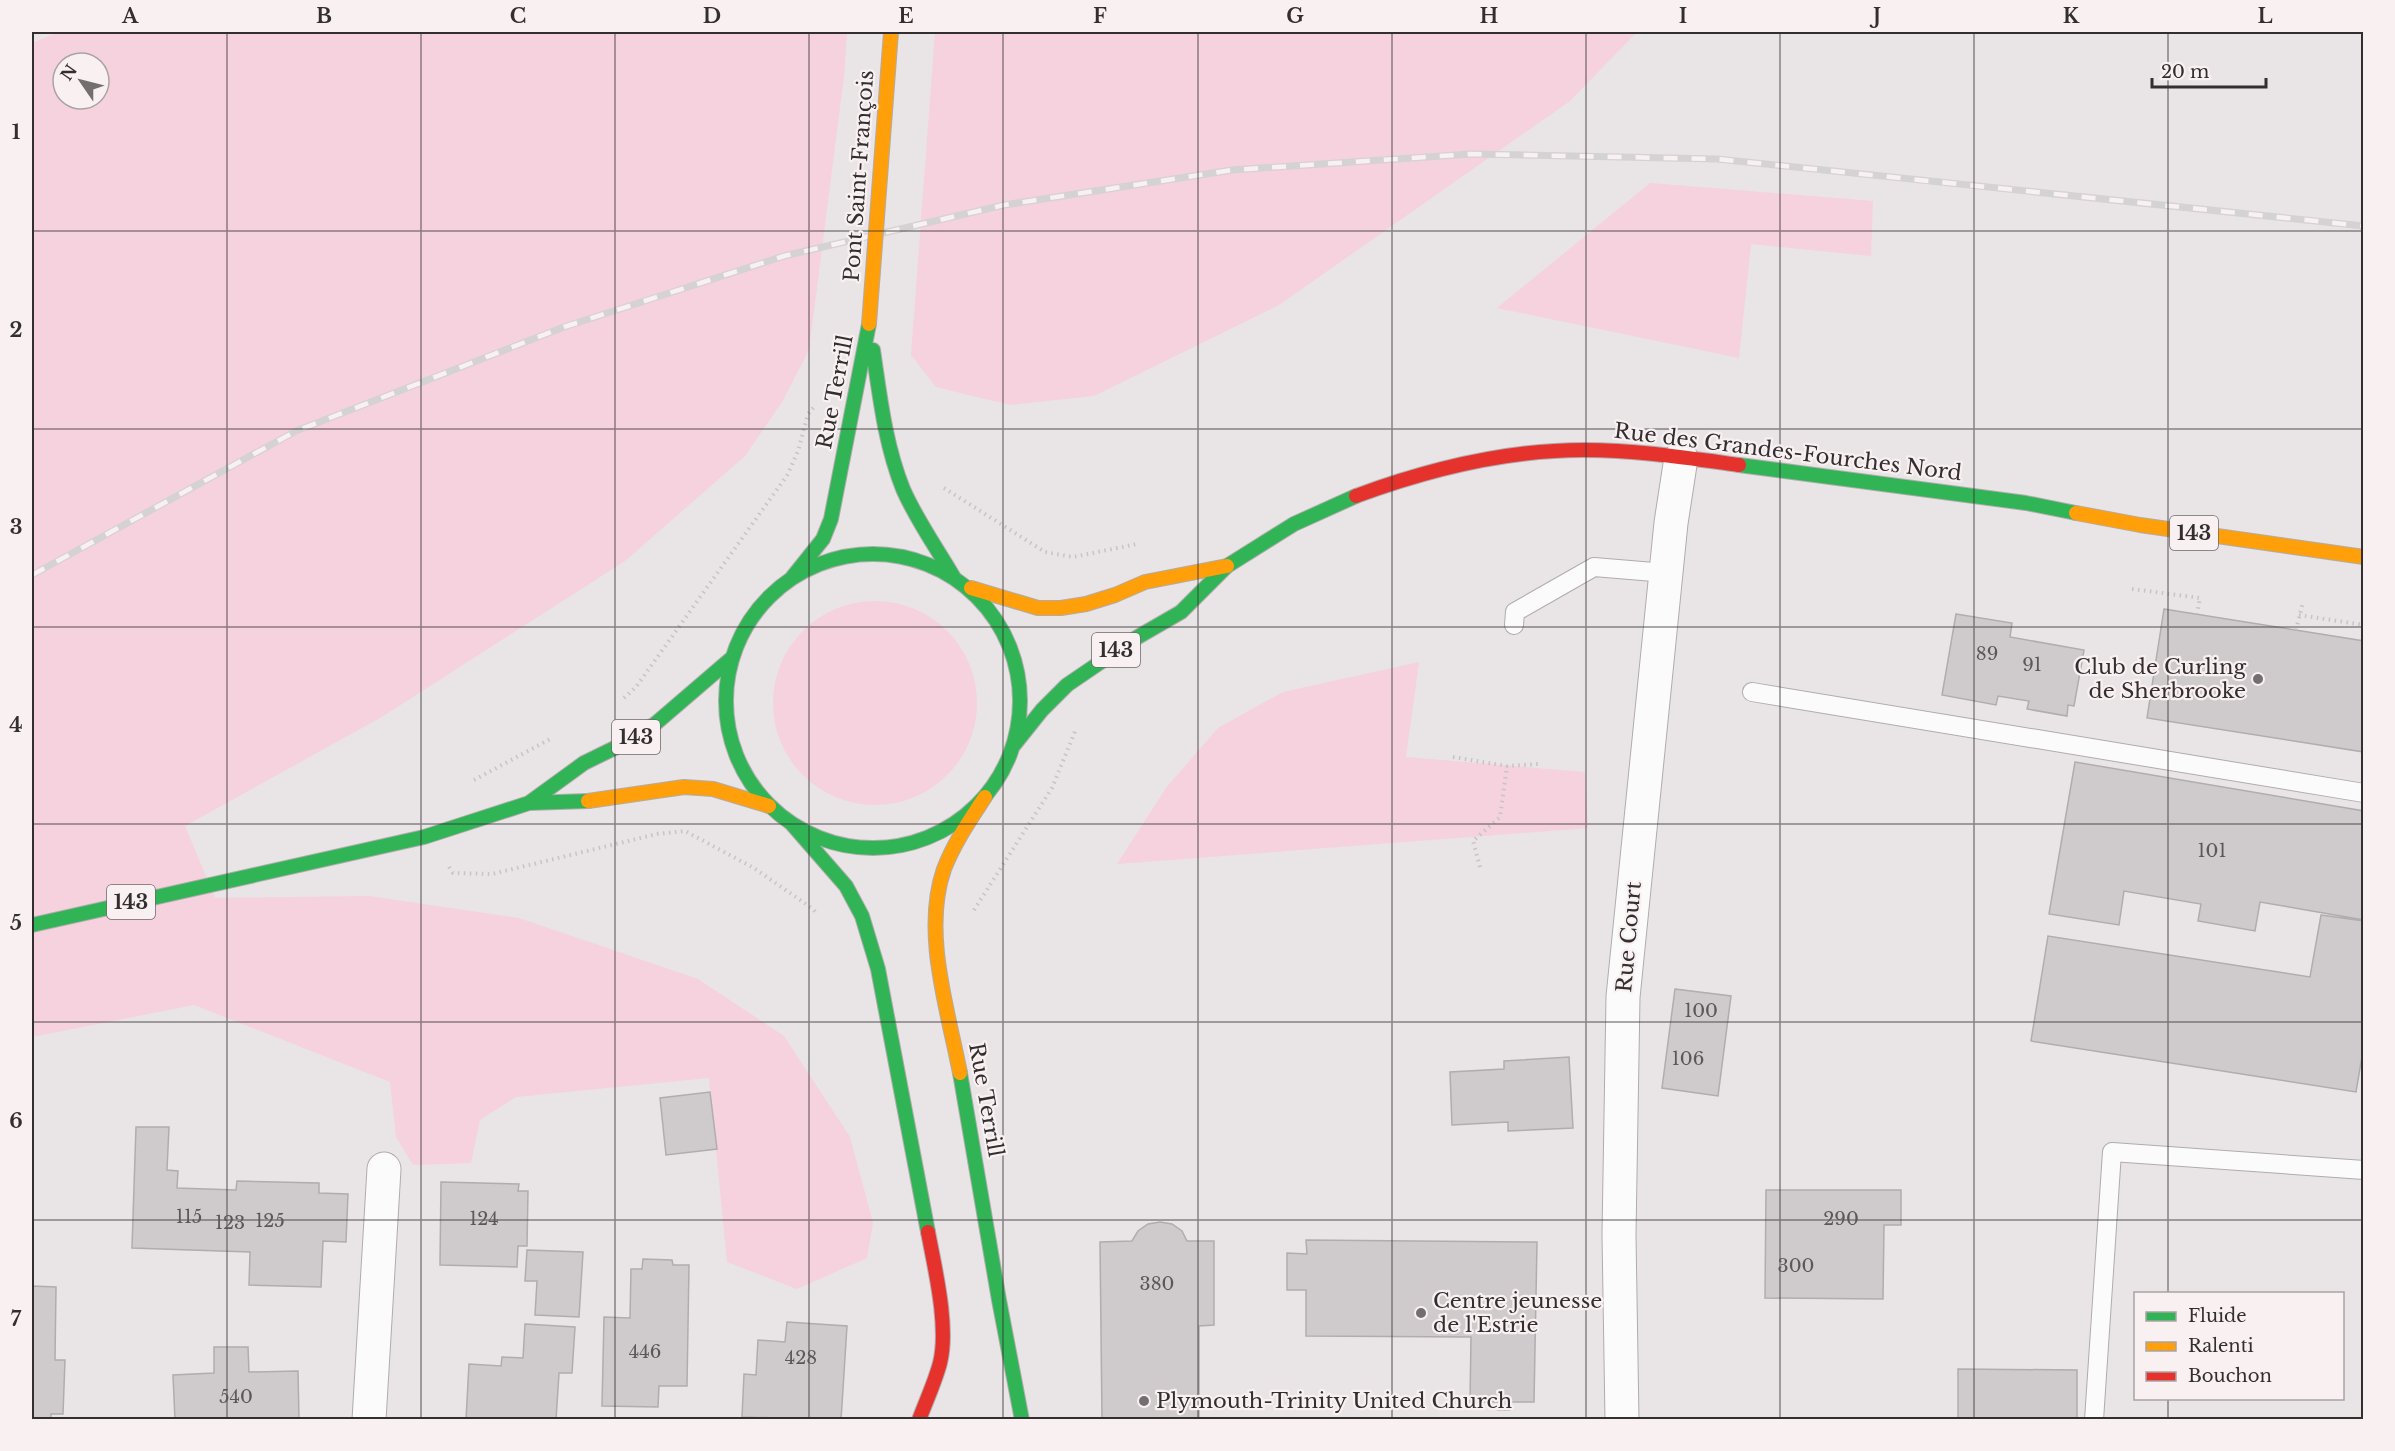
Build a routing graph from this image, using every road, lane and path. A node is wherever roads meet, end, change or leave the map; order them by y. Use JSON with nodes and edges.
{"nodes":[{"id":1,"x":891,"y":32,"type":"edge"},
{"id":2,"x":870,"y":324,"type":"junction"},
{"id":3,"x":798,"y":452,"type":"dead end"},
{"id":4,"x":1681,"y":458,"type":"junction"},
{"id":5,"x":944,"y":488,"type":"dead end"},
{"id":6,"x":1073,"y":557,"type":"dead end"},
{"id":7,"x":2364,"y":557,"type":"edge"},
{"id":8,"x":1227,"y":567,"type":"junction"},
{"id":9,"x":1666,"y":573,"type":"junction"},
{"id":10,"x":953,"y":576,"type":"junction"},
{"id":11,"x":791,"y":579,"type":"junction"},
{"id":12,"x":967,"y":586,"type":"junction"},
{"id":13,"x":2132,"y":588,"type":"dead end"},
{"id":14,"x":2303,"y":602,"type":"dead end"},
{"id":15,"x":2197,"y":614,"type":"dead end"},
{"id":16,"x":2299,"y":615,"type":"junction"},
{"id":17,"x":1514,"y":625,"type":"dead end"},
{"id":18,"x":2364,"y":625,"type":"edge"},
{"id":19,"x":2296,"y":630,"type":"dead end"},
{"id":20,"x":733,"y":657,"type":"junction"},
{"id":21,"x":1752,"y":692,"type":"dead end"},
{"id":22,"x":619,"y":702,"type":"dead end"},
{"id":23,"x":1077,"y":726,"type":"dead end"},
{"id":24,"x":559,"y":735,"type":"dead end"},
{"id":25,"x":1014,"y":745,"type":"junction"},
{"id":26,"x":1453,"y":756,"type":"dead end"},
{"id":27,"x":1538,"y":764,"type":"dead end"},
{"id":28,"x":1507,"y":766,"type":"junction"},
{"id":29,"x":469,"y":783,"type":"dead end"},
{"id":30,"x":2364,"y":793,"type":"edge"},
{"id":31,"x":985,"y":797,"type":"junction"},
{"id":32,"x":529,"y":803,"type":"junction"},
{"id":33,"x":769,"y":806,"type":"junction"},
{"id":34,"x":791,"y":823,"type":"junction"},
{"id":35,"x":424,"y":837,"type":"junction"},
{"id":36,"x":1480,"y":867,"type":"dead end"},
{"id":37,"x":971,"y":914,"type":"dead end"},
{"id":38,"x":820,"y":918,"type":"dead end"},
{"id":39,"x":32,"y":925,"type":"edge"},
{"id":40,"x":384,"y":1169,"type":"dead end"},
{"id":41,"x":2364,"y":1170,"type":"edge"},
{"id":42,"x":369,"y":1419,"type":"edge"},
{"id":43,"x":919,"y":1419,"type":"edge"},
{"id":44,"x":1022,"y":1419,"type":"edge"},
{"id":45,"x":1622,"y":1419,"type":"edge"},
{"id":46,"x":2094,"y":1419,"type":"edge"}],
"edges":[{"from":1,"to":2,"type":"main road","name":"Pont Saint-François","bridge":true},
{"from":2,"to":10,"type":"main road","name":"Rue Terrill"},
{"from":2,"to":11,"type":"main road","name":"Rue Terrill"},
{"from":3,"to":22,"type":"path"},
{"from":4,"to":7,"type":"main road","name":"Rue des Grandes-Fourches Nord","number":"143"},
{"from":4,"to":8,"type":"main road","name":"Rue des Grandes-Fourches Nord","number":"143"},
{"from":4,"to":9,"type":"street","name":"Rue Court"},
{"from":5,"to":6,"type":"path"},
{"from":8,"to":12,"type":"main road","name":"Rue des Grandes-Fourches Nord","number":"143"},
{"from":8,"to":25,"type":"main road","name":"Rue des Grandes-Fourches Nord","number":"143"},
{"from":9,"to":17,"type":"lane"},
{"from":9,"to":45,"type":"street","name":"Rue Court"},
{"from":10,"to":11,"type":"main road","number":"143"},
{"from":10,"to":12,"type":"main road","number":"143"},
{"from":11,"to":20,"type":"main road","number":"143"},
{"from":12,"to":25,"type":"main road","number":"143"},
{"from":13,"to":15,"type":"path"},
{"from":14,"to":16,"type":"path"},
{"from":16,"to":18,"type":"path"},
{"from":16,"to":19,"type":"path"},
{"from":20,"to":32,"type":"main road","number":"143"},
{"from":20,"to":33,"type":"main road","number":"143"},
{"from":21,"to":30,"type":"lane"},
{"from":23,"to":37,"type":"path"},
{"from":24,"to":29,"type":"path"},
{"from":25,"to":31,"type":"main road","number":"143"},
{"from":26,"to":28,"type":"path"},
{"from":27,"to":28,"type":"path"},
{"from":28,"to":36,"type":"path"},
{"from":31,"to":34,"type":"main road","number":"143"},
{"from":31,"to":44,"type":"main road","name":"Rue Terrill"},
{"from":32,"to":33,"type":"main road","number":"143"},
{"from":32,"to":35,"type":"main road","number":"143"},
{"from":33,"to":34,"type":"main road","number":"143"},
{"from":34,"to":43,"type":"main road"},
{"from":35,"to":38,"type":"path"},
{"from":35,"to":39,"type":"main road","number":"143"},
{"from":40,"to":42,"type":"street"},
{"from":41,"to":46,"type":"lane"}]}
